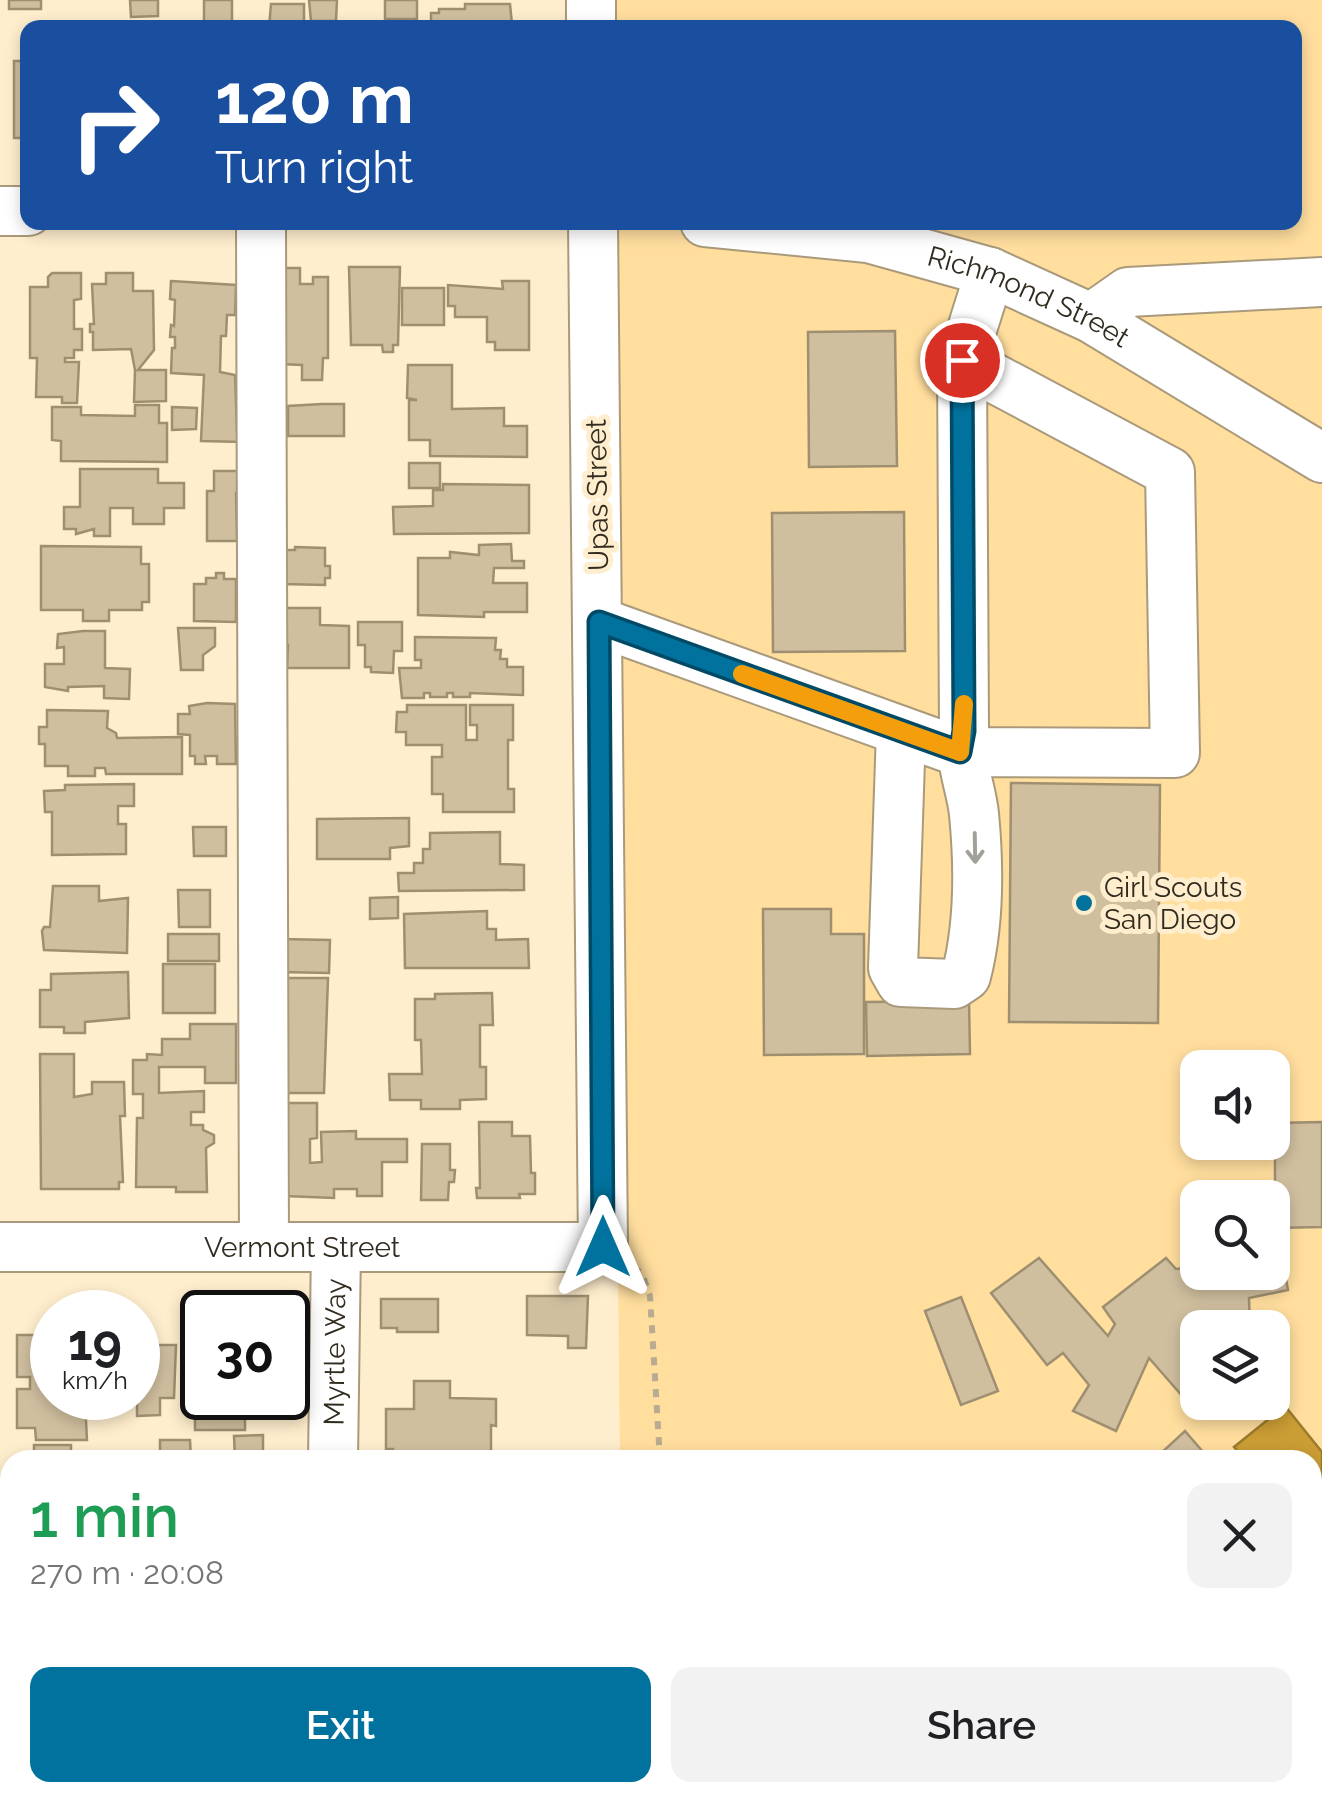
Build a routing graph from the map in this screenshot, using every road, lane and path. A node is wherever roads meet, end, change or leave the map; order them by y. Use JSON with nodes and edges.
{"nodes":[{"id":1,"x":262,"y":230,"type":"edge"},
{"id":2,"x":593,"y":230,"type":"edge"},
{"id":3,"x":786,"y":230,"type":"edge"},
{"id":4,"x":990,"y":272,"type":"junction"},
{"id":5,"x":1322,"y":282,"type":"edge"},
{"id":6,"x":1090,"y":318,"type":"junction"},
{"id":7,"x":962,"y":360,"type":"junction"},
{"id":8,"x":1322,"y":458,"type":"edge"},
{"id":9,"x":599,"y":622,"type":"junction"},
{"id":10,"x":901,"y":731,"type":"junction"},
{"id":11,"x":960,"y":752,"type":"junction"},
{"id":12,"x":0,"y":1247,"type":"edge"},
{"id":13,"x":264,"y":1247,"type":"junction"},
{"id":14,"x":336,"y":1247,"type":"junction"},
{"id":15,"x":603,"y":1247,"type":"junction"},
{"id":16,"x":333,"y":1450,"type":"edge"},
{"id":17,"x":659,"y":1450,"type":"edge"}],
"edges":[{"from":1,"to":13,"type":"street"},
{"from":2,"to":9,"type":"street","name":"Upas Street"},
{"from":3,"to":4,"type":"street","name":"Richmond Street"},
{"from":4,"to":6,"type":"street","name":"Richmond Street"},
{"from":4,"to":7,"type":"street"},
{"from":5,"to":6,"type":"street"},
{"from":6,"to":8,"type":"street","name":"Richmond Street"},
{"from":7,"to":11,"type":"street"},
{"from":7,"to":11,"type":"street"},
{"from":9,"to":10,"type":"street"},
{"from":9,"to":15,"type":"street","name":"Upas Street"},
{"from":10,"to":11,"type":"street"},
{"from":11,"to":10,"type":"street","one_way":true},
{"from":12,"to":13,"type":"street","name":"Vermont Street"},
{"from":13,"to":14,"type":"street","name":"Vermont Street"},
{"from":14,"to":15,"type":"street","name":"Vermont Street"},
{"from":14,"to":16,"type":"street","name":"Myrtle Way"},
{"from":15,"to":17,"type":"path"}]}
